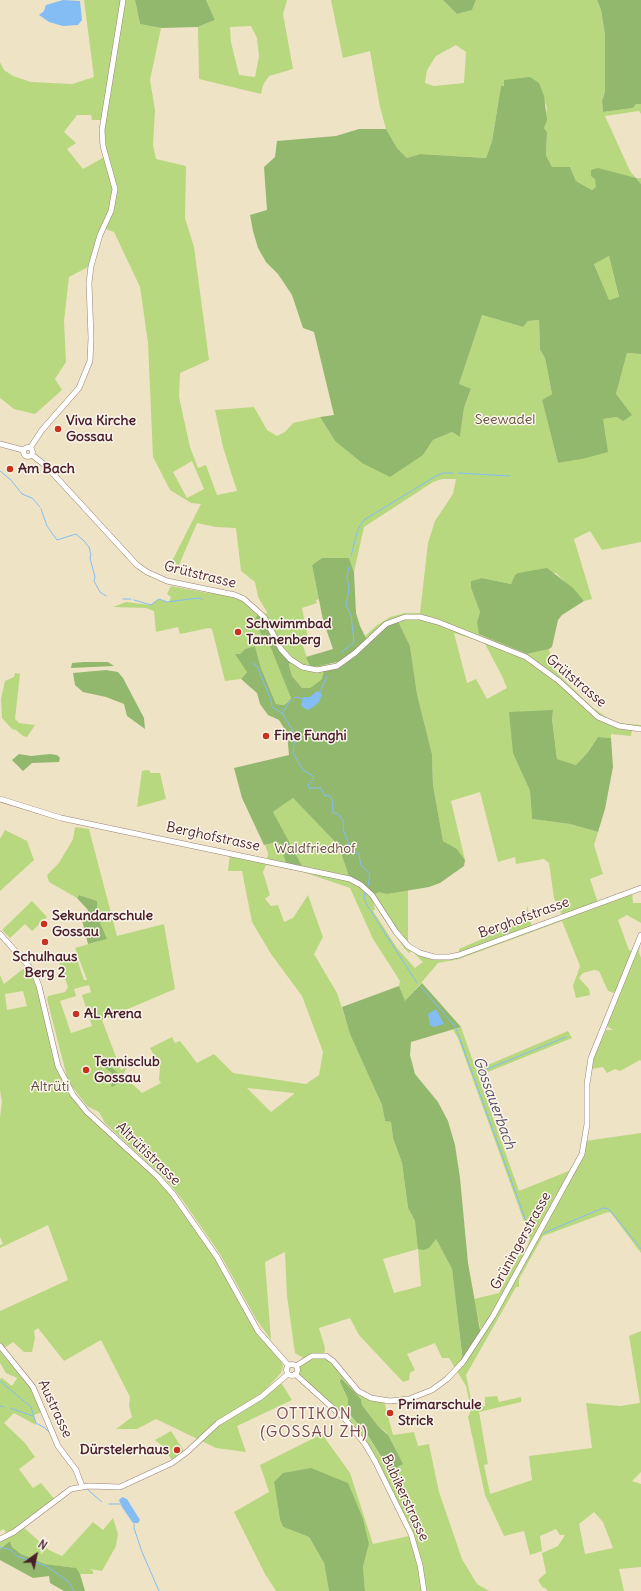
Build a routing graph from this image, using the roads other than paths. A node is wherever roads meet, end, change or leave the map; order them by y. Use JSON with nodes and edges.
{"nodes":[{"id":1,"x":123,"y":0,"type":"edge"},
{"id":2,"x":0,"y":444,"type":"edge"},
{"id":3,"x":30,"y":448,"type":"junction"},
{"id":4,"x":24,"y":450,"type":"junction"},
{"id":5,"x":32,"y":455,"type":"junction"},
{"id":6,"x":641,"y":729,"type":"edge"},
{"id":7,"x":0,"y":799,"type":"edge"},
{"id":8,"x":641,"y":888,"type":"edge"},
{"id":9,"x":0,"y":934,"type":"edge"},
{"id":10,"x":641,"y":935,"type":"edge"},
{"id":11,"x":0,"y":1346,"type":"edge"},
{"id":12,"x":288,"y":1365,"type":"junction"},
{"id":13,"x":296,"y":1366,"type":"junction"},
{"id":14,"x":288,"y":1374,"type":"junction"},
{"id":15,"x":295,"y":1374,"type":"junction"},
{"id":16,"x":82,"y":1486,"type":"junction"},
{"id":17,"x":0,"y":1538,"type":"edge"},
{"id":18,"x":424,"y":1591,"type":"edge"}],
"edges":[{"from":1,"to":3,"type":"street"},
{"from":2,"to":4,"type":"street"},
{"from":3,"to":4,"type":"street"},
{"from":3,"to":5,"type":"street"},
{"from":4,"to":5,"type":"street"},
{"from":5,"to":6,"type":"street","name":"Grütstrasse"},
{"from":7,"to":8,"type":"street","name":"Berghofstrasse"},
{"from":9,"to":12,"type":"street","name":"Altrütistrasse"},
{"from":10,"to":13,"type":"street","name":"Grüningerstrasse"},
{"from":11,"to":16,"type":"street","name":"Austrasse"},
{"from":12,"to":13,"type":"street"},
{"from":12,"to":14,"type":"street"},
{"from":13,"to":15,"type":"street"},
{"from":14,"to":15,"type":"street"},
{"from":14,"to":16,"type":"street"},
{"from":15,"to":18,"type":"street","name":"Bubikerstrasse"},
{"from":16,"to":17,"type":"street"}]}
